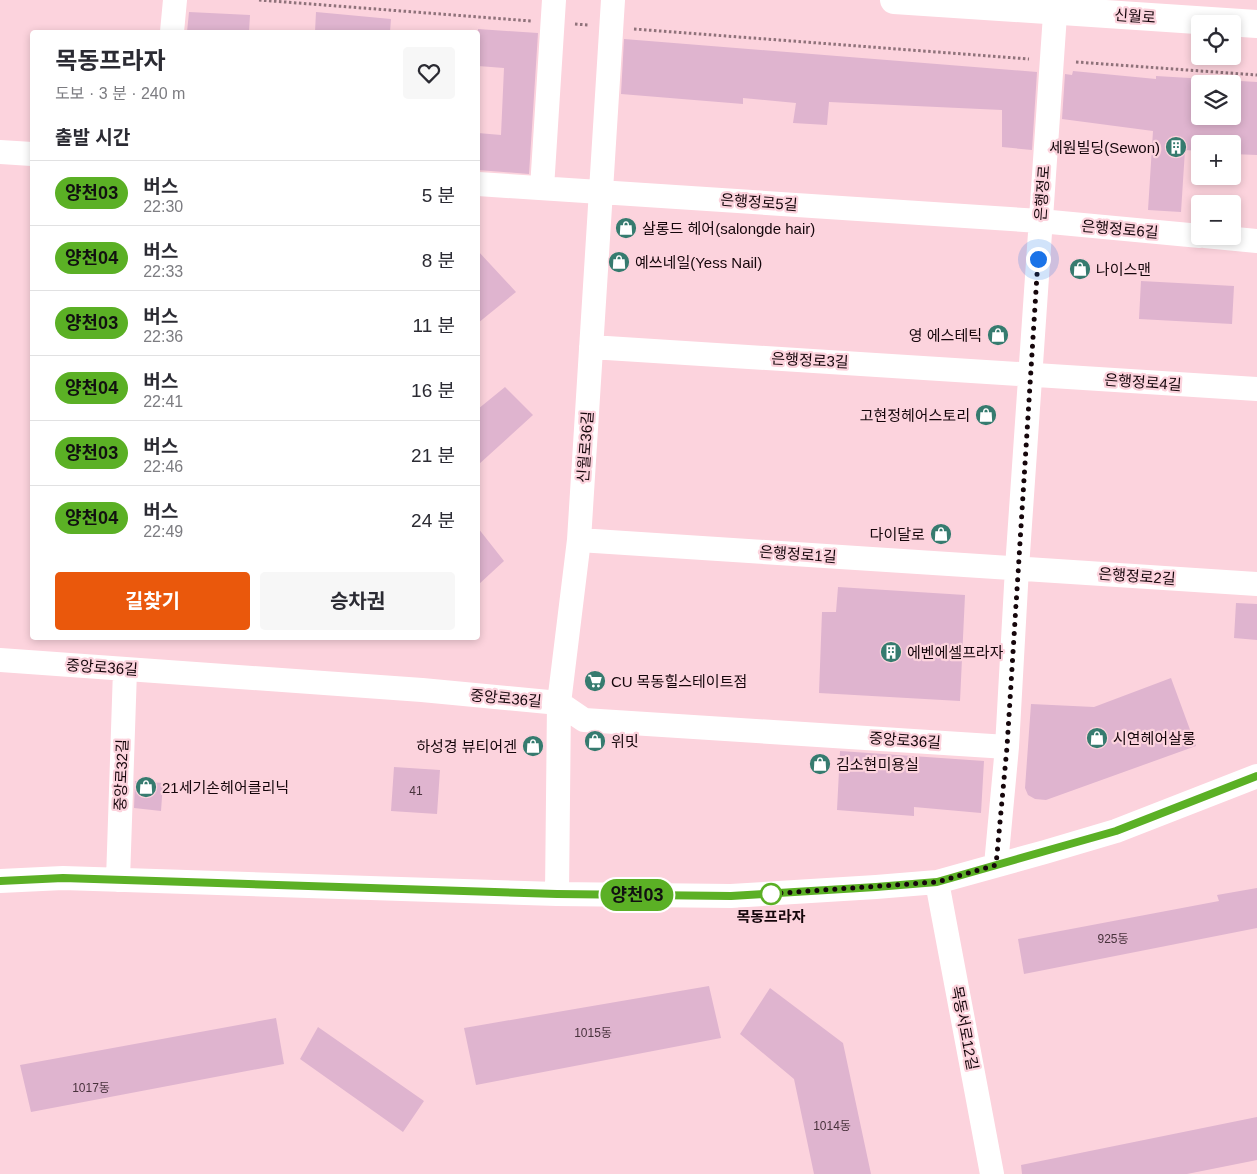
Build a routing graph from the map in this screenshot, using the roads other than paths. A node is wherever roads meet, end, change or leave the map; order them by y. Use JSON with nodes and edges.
{"nodes":[{"id":1,"x":175,"y":0,"type":"edge"},
{"id":2,"x":613,"y":0,"type":"edge"},
{"id":3,"x":894,"y":0,"type":"edge"},
{"id":4,"x":1055,"y":5,"type":"edge"},
{"id":5,"x":554,"y":11,"type":"edge"},
{"id":6,"x":1257,"y":24,"type":"edge"},
{"id":7,"x":172,"y":30,"type":"edge"},
{"id":8,"x":0,"y":152,"type":"edge"},
{"id":9,"x":30,"y":154,"type":"edge"},
{"id":10,"x":480,"y":184,"type":"edge"},
{"id":11,"x":542,"y":188,"type":"junction"},
{"id":12,"x":600,"y":192,"type":"junction"},
{"id":13,"x":1040,"y":221,"type":"junction"},
{"id":14,"x":1191,"y":235,"type":"edge"},
{"id":15,"x":1241,"y":239,"type":"edge"},
{"id":16,"x":1257,"y":241,"type":"edge"},
{"id":17,"x":591,"y":347,"type":"junction"},
{"id":18,"x":1030,"y":374,"type":"junction"},
{"id":19,"x":1257,"y":389,"type":"edge"},
{"id":20,"x":579,"y":540,"type":"junction"},
{"id":21,"x":1017,"y":568,"type":"junction"},
{"id":22,"x":1257,"y":584,"type":"edge"},
{"id":23,"x":0,"y":660,"type":"edge"},
{"id":24,"x":125,"y":670,"type":"junction"},
{"id":25,"x":559,"y":703,"type":"junction"},
{"id":26,"x":1007,"y":747,"type":"junction"},
{"id":27,"x":1257,"y":776,"type":"edge"},
{"id":28,"x":996,"y":865,"type":"junction"},
{"id":29,"x":118,"y":880,"type":"junction"},
{"id":30,"x":0,"y":881,"type":"edge"},
{"id":31,"x":937,"y":882,"type":"junction"},
{"id":32,"x":557,"y":894,"type":"junction"},
{"id":33,"x":992,"y":1174,"type":"edge"}],
"edges":[{"from":1,"to":7,"type":"street"},
{"from":2,"to":12,"type":"street","name":"신월로36길"},
{"from":3,"to":4,"type":"main road","name":"신월로"},
{"from":4,"to":6,"type":"main road","name":"신월로"},
{"from":4,"to":13,"type":"street","name":"은행정로"},
{"from":5,"to":11,"type":"street"},
{"from":8,"to":9,"type":"street"},
{"from":10,"to":11,"type":"street","name":"은행정로5길"},
{"from":11,"to":12,"type":"street","name":"은행정로5길"},
{"from":12,"to":13,"type":"street","name":"은행정로5길"},
{"from":12,"to":17,"type":"street","name":"신월로36길"},
{"from":13,"to":14,"type":"street","name":"은행정로6길"},
{"from":13,"to":18,"type":"street","name":"은행정로"},
{"from":15,"to":16,"type":"street"},
{"from":17,"to":18,"type":"street","name":"은행정로3길"},
{"from":17,"to":20,"type":"street","name":"신월로36길"},
{"from":18,"to":19,"type":"street","name":"은행정로4길"},
{"from":18,"to":21,"type":"street","name":"은행정로"},
{"from":20,"to":21,"type":"street","name":"은행정로1길"},
{"from":20,"to":25,"type":"street","name":"신월로36길"},
{"from":21,"to":22,"type":"street","name":"은행정로2길"},
{"from":21,"to":26,"type":"street","name":"은행정로"},
{"from":23,"to":24,"type":"street","name":"중앙로36길"},
{"from":24,"to":25,"type":"street","name":"중앙로36길"},
{"from":24,"to":29,"type":"street","name":"중앙로32길"},
{"from":25,"to":26,"type":"street","name":"중앙로36길"},
{"from":25,"to":32,"type":"street","name":"신월로36길"},
{"from":26,"to":28,"type":"street","name":"은행정로"},
{"from":27,"to":28,"type":"street"},
{"from":28,"to":31,"type":"street"},
{"from":29,"to":30,"type":"street"},
{"from":29,"to":32,"type":"street"},
{"from":31,"to":32,"type":"street"},
{"from":31,"to":33,"type":"street","name":"목동서로12길"}]}
